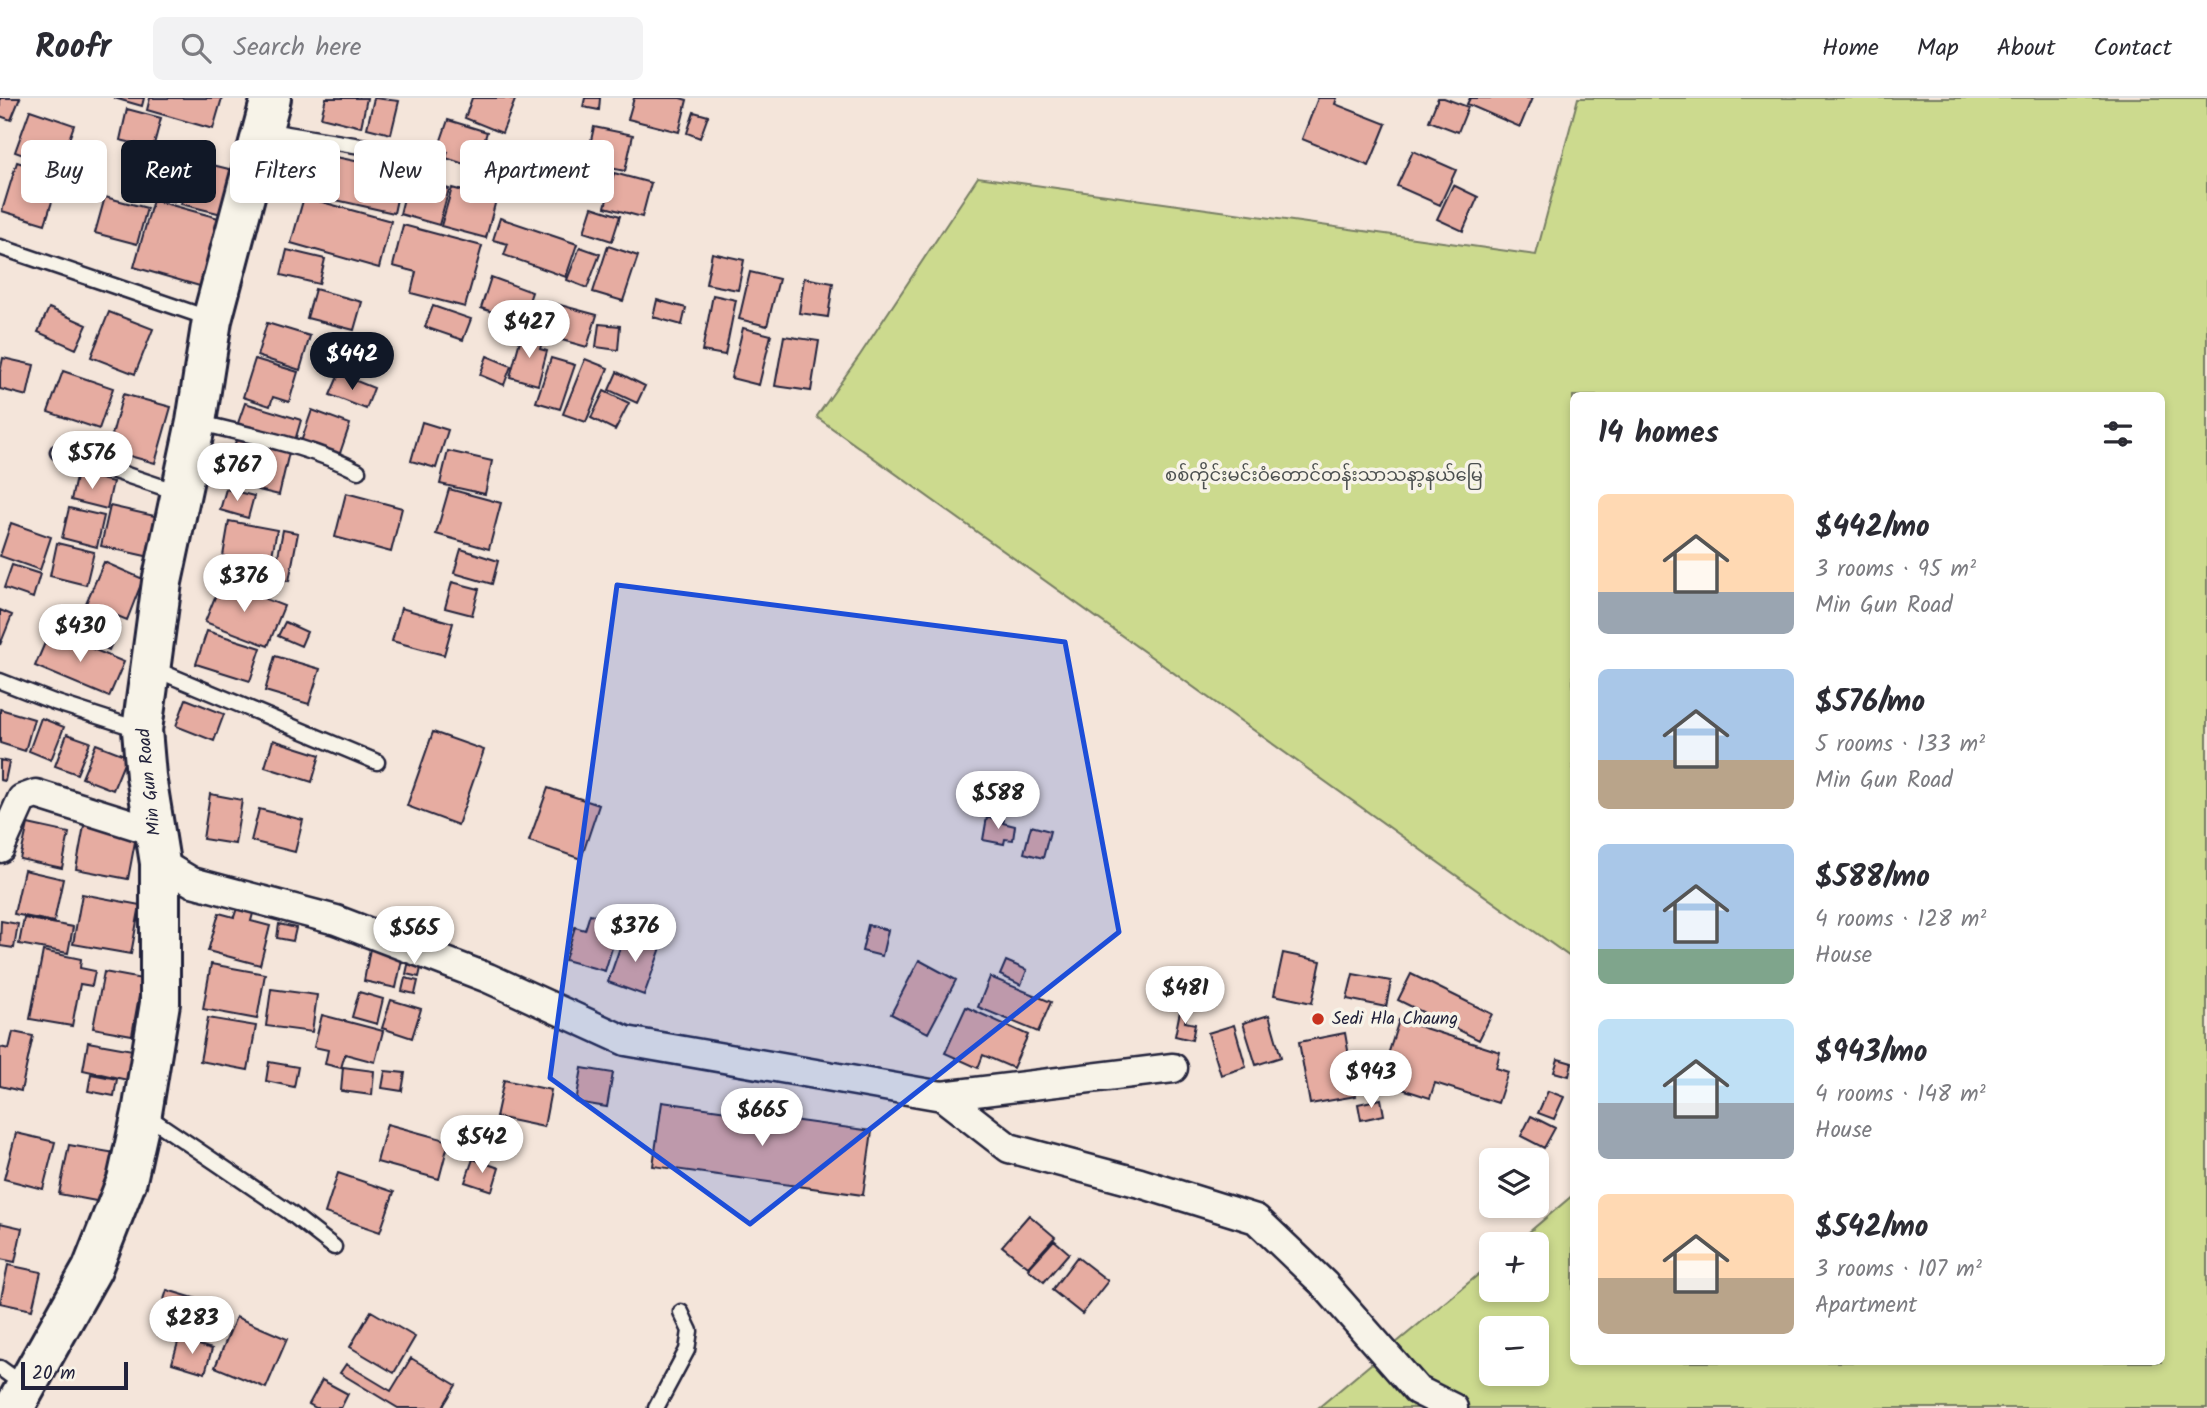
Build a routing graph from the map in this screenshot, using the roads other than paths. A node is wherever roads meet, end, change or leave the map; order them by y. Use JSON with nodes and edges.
{"nodes":[{"id":1,"x":266,"y":114,"type":"edge"},
{"id":2,"x":362,"y":140,"type":"edge"},
{"id":3,"x":0,"y":247,"type":"edge"},
{"id":4,"x":212,"y":320,"type":"junction"},
{"id":5,"x":196,"y":422,"type":"junction"},
{"id":6,"x":58,"y":453,"type":"dead end"},
{"id":7,"x":358,"y":471,"type":"dead end"},
{"id":8,"x":181,"y":493,"type":"junction"},
{"id":9,"x":151,"y":668,"type":"junction"},
{"id":10,"x":0,"y":681,"type":"edge"},
{"id":11,"x":142,"y":730,"type":"junction"},
{"id":12,"x":377,"y":762,"type":"dead end"},
{"id":13,"x":157,"y":847,"type":"junction"},
{"id":14,"x":0,"y":848,"type":"edge"},
{"id":15,"x":1173,"y":1068,"type":"dead end"},
{"id":16,"x":942,"y":1096,"type":"junction"},
{"id":17,"x":142,"y":1112,"type":"junction"},
{"id":18,"x":334,"y":1247,"type":"dead end"},
{"id":19,"x":681,"y":1312,"type":"dead end"},
{"id":20,"x":13,"y":1388,"type":"edge"},
{"id":21,"x":656,"y":1408,"type":"edge"},
{"id":22,"x":1453,"y":1408,"type":"edge"}],
"edges":[{"from":1,"to":2,"type":"lane"},
{"from":1,"to":4,"type":"street","name":"Min Gun Road"},
{"from":3,"to":4,"type":"lane"},
{"from":4,"to":5,"type":"street","name":"Min Gun Road"},
{"from":5,"to":7,"type":"lane"},
{"from":5,"to":8,"type":"street","name":"Min Gun Road"},
{"from":6,"to":8,"type":"lane"},
{"from":8,"to":9,"type":"street","name":"Min Gun Road"},
{"from":9,"to":11,"type":"street","name":"Min Gun Road"},
{"from":9,"to":12,"type":"lane"},
{"from":10,"to":11,"type":"lane"},
{"from":11,"to":13,"type":"street","name":"Min Gun Road"},
{"from":13,"to":14,"type":"street"},
{"from":13,"to":16,"type":"street"},
{"from":13,"to":17,"type":"street","name":"Min Gun Road"},
{"from":15,"to":16,"type":"street"},
{"from":16,"to":22,"type":"street"},
{"from":17,"to":18,"type":"lane"},
{"from":17,"to":20,"type":"street","name":"Min Gun Road"},
{"from":19,"to":21,"type":"lane"}]}
